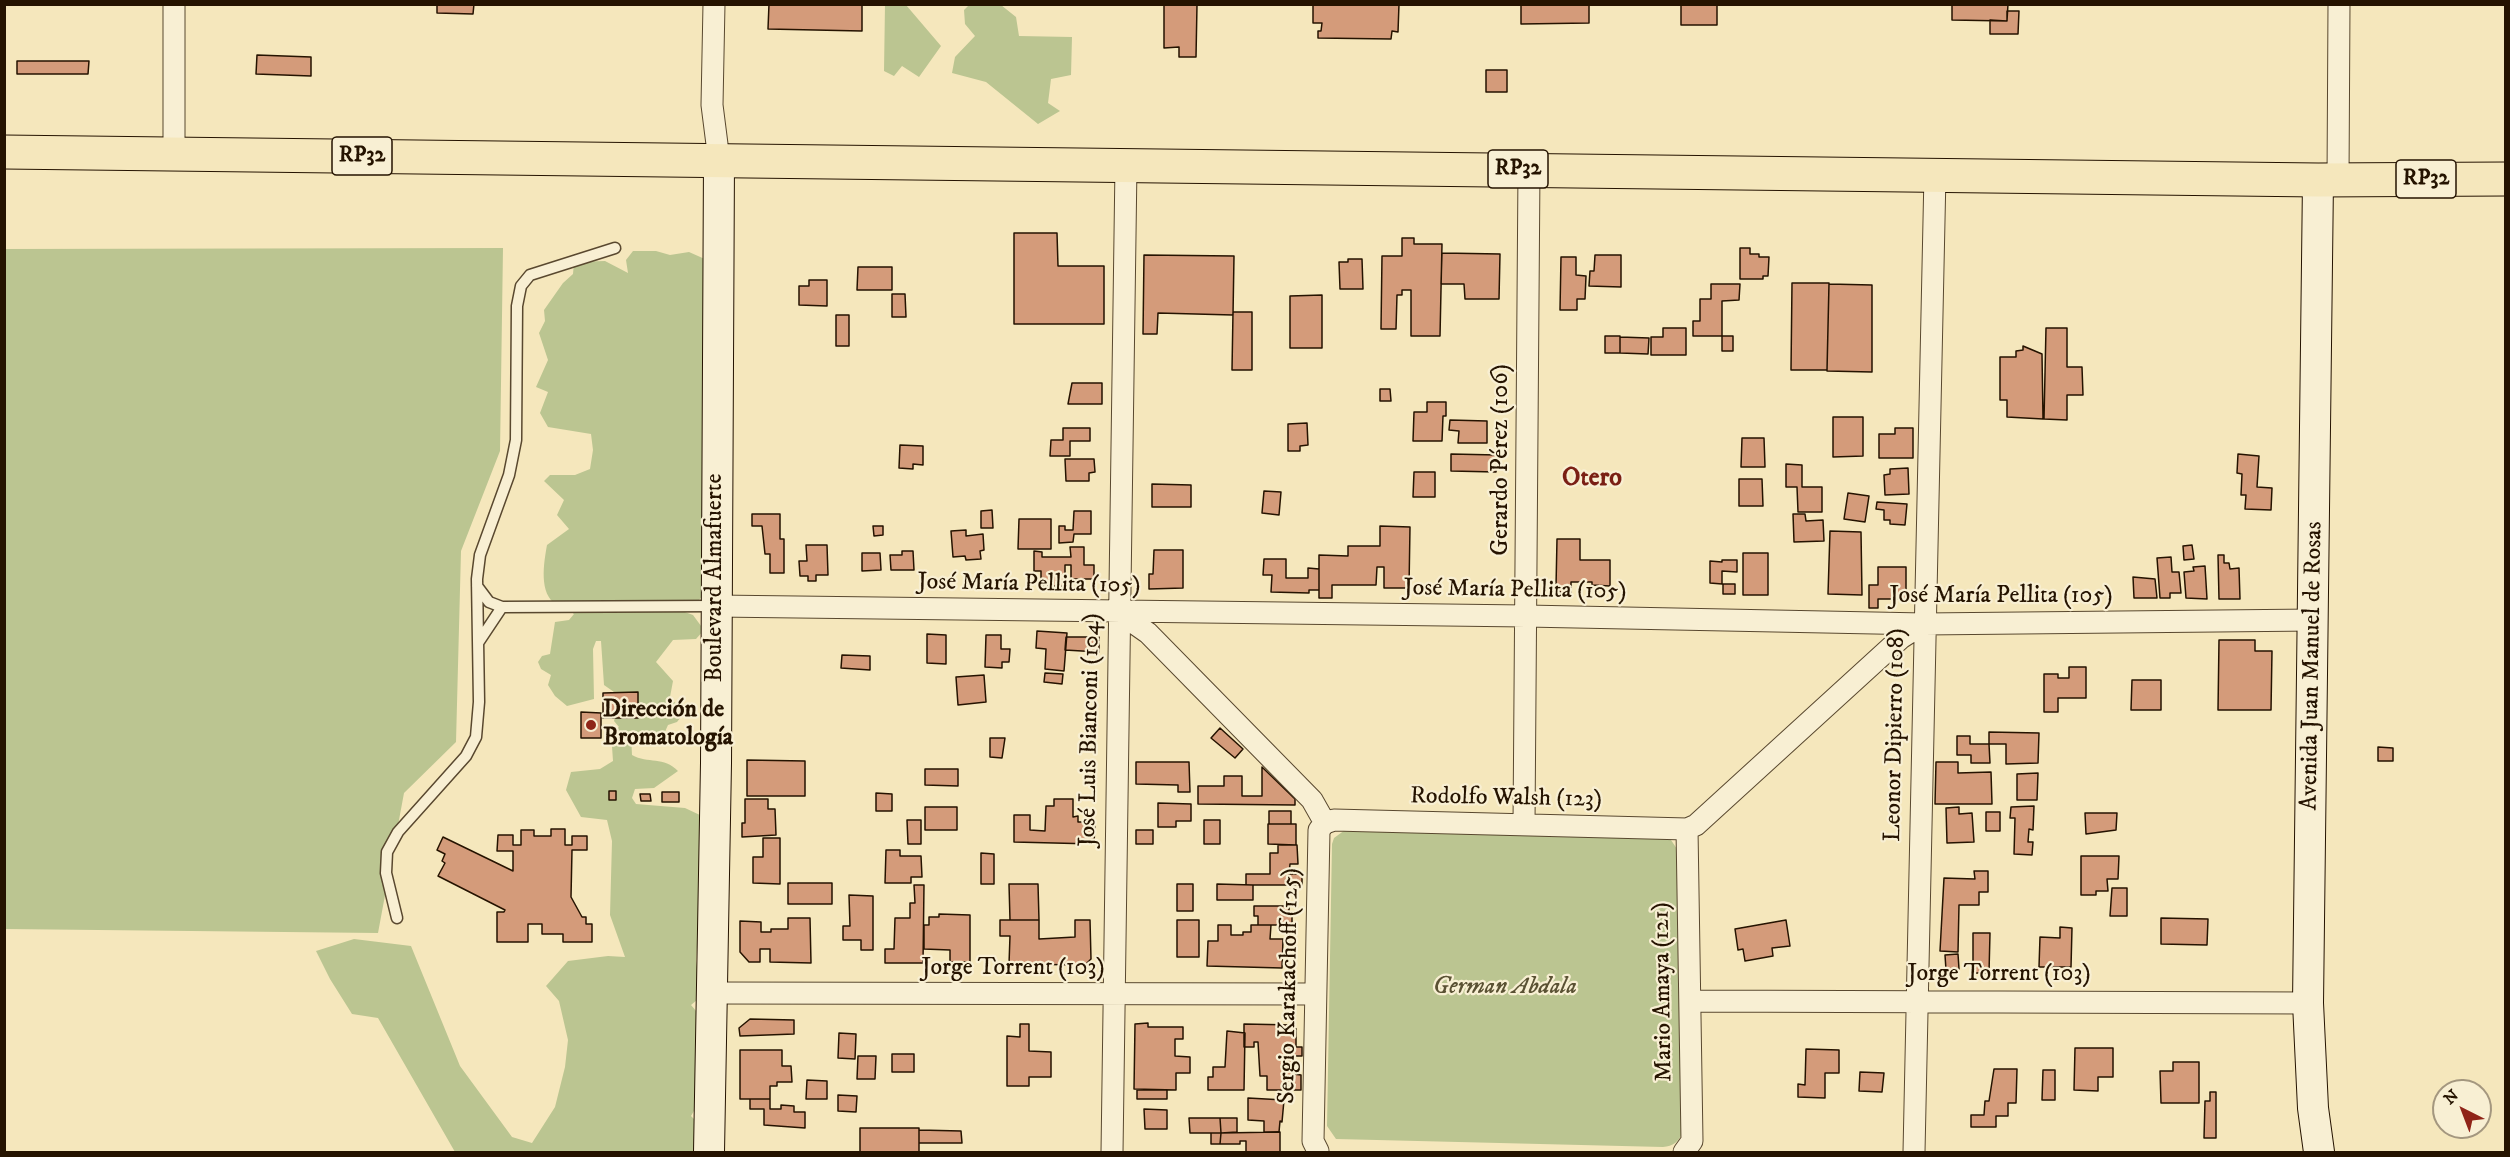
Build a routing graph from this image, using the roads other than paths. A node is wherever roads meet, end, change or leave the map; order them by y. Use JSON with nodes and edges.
{"nodes":[{"id":1,"x":174,"y":4,"type":"edge"},
{"id":2,"x":714,"y":4,"type":"edge"},
{"id":3,"x":2339,"y":4,"type":"edge"},
{"id":4,"x":4,"y":152,"type":"edge"},
{"id":5,"x":174,"y":154,"type":"junction"},
{"id":6,"x":719,"y":160,"type":"junction"},
{"id":7,"x":1126,"y":165,"type":"junction"},
{"id":8,"x":1529,"y":169,"type":"junction"},
{"id":9,"x":1935,"y":174,"type":"junction"},
{"id":10,"x":2505,"y":179,"type":"edge"},
{"id":11,"x":2328,"y":180,"type":"junction"},
{"id":12,"x":615,"y":248,"type":"dead end"},
{"id":13,"x":477,"y":586,"type":"junction"},
{"id":14,"x":716,"y":606,"type":"junction"},
{"id":15,"x":502,"y":607,"type":"junction"},
{"id":16,"x":1118,"y":612,"type":"junction"},
{"id":17,"x":1526,"y":616,"type":"junction"},
{"id":18,"x":2314,"y":620,"type":"junction"},
{"id":19,"x":1924,"y":624,"type":"junction"},
{"id":20,"x":478,"y":643,"type":"junction"},
{"id":21,"x":1325,"y":823,"type":"junction"},
{"id":22,"x":1524,"y":824,"type":"junction"},
{"id":23,"x":1687,"y":829,"type":"junction"},
{"id":24,"x":397,"y":918,"type":"dead end"},
{"id":25,"x":712,"y":993,"type":"junction"},
{"id":26,"x":1113,"y":994,"type":"junction"},
{"id":27,"x":1314,"y":994,"type":"junction"},
{"id":28,"x":1916,"y":1000,"type":"junction"},
{"id":29,"x":1690,"y":1001,"type":"junction"},
{"id":30,"x":2308,"y":1003,"type":"junction"},
{"id":31,"x":709,"y":1152,"type":"edge"},
{"id":32,"x":1112,"y":1152,"type":"edge"},
{"id":33,"x":1320,"y":1152,"type":"edge"},
{"id":34,"x":1684,"y":1152,"type":"edge"},
{"id":35,"x":1914,"y":1152,"type":"edge"},
{"id":36,"x":2319,"y":1152,"type":"edge"}],
"edges":[{"from":1,"to":5,"type":"street"},
{"from":2,"to":6,"type":"street","name":"Boulevard Almafuerte"},
{"from":3,"to":11,"type":"street","name":"Avenida Juan Manuel de Rosas"},
{"from":4,"to":5,"type":"main road","number":"RP32"},
{"from":5,"to":6,"type":"main road","number":"RP32"},
{"from":6,"to":7,"type":"main road","number":"RP32"},
{"from":6,"to":14,"type":"main road","name":"Boulevard Almafuerte"},
{"from":7,"to":8,"type":"main road","number":"RP32"},
{"from":7,"to":16,"type":"street","name":"José Luis Bianconi (104)"},
{"from":8,"to":9,"type":"main road","number":"RP32"},
{"from":8,"to":17,"type":"street","name":"Gerardo Pérez (106)"},
{"from":9,"to":11,"type":"main road","number":"RP32"},
{"from":9,"to":19,"type":"street","name":"Leonor Dipierro (108)"},
{"from":10,"to":11,"type":"main road","number":"RP32"},
{"from":11,"to":18,"type":"main road","name":"Avenida Juan Manuel de Rosas"},
{"from":12,"to":13,"type":"lane"},
{"from":13,"to":15,"type":"lane"},
{"from":13,"to":20,"type":"lane"},
{"from":14,"to":15,"type":"lane"},
{"from":14,"to":16,"type":"street","name":"José María Pellita (105)"},
{"from":14,"to":25,"type":"main road","name":"Boulevard Almafuerte"},
{"from":15,"to":20,"type":"lane"},
{"from":16,"to":17,"type":"street","name":"José María Pellita (105)"},
{"from":16,"to":21,"type":"street"},
{"from":16,"to":26,"type":"street","name":"José Luis Bianconi (104)"},
{"from":17,"to":19,"type":"street","name":"José María Pellita (105)"},
{"from":17,"to":22,"type":"street","name":"Gerardo Pérez (106)"},
{"from":18,"to":19,"type":"street","name":"José María Pellita (105)"},
{"from":18,"to":30,"type":"main road","name":"Avenida Juan Manuel de Rosas"},
{"from":19,"to":23,"type":"street"},
{"from":19,"to":28,"type":"street","name":"Leonor Dipierro (108)"},
{"from":20,"to":24,"type":"lane"},
{"from":21,"to":22,"type":"street","name":"Rodolfo Walsh (123)"},
{"from":21,"to":27,"type":"street","name":"Sergio Karakachoff (125)"},
{"from":22,"to":23,"type":"street","name":"Rodolfo Walsh (123)"},
{"from":23,"to":29,"type":"street","name":"Mario Amaya (121)"},
{"from":25,"to":26,"type":"street","name":"Jorge Torrent (103)"},
{"from":25,"to":31,"type":"main road","name":"Boulevard Almafuerte"},
{"from":26,"to":27,"type":"street","name":"Jorge Torrent (103)"},
{"from":26,"to":32,"type":"street","name":"José Luis Bianconi (104)"},
{"from":27,"to":33,"type":"street","name":"Sergio Karakachoff (125)"},
{"from":28,"to":29,"type":"street","name":"Jorge Torrent (103)"},
{"from":28,"to":30,"type":"street","name":"Jorge Torrent (103)"},
{"from":28,"to":35,"type":"street","name":"Leonor Dipierro (108)"},
{"from":29,"to":34,"type":"street","name":"Mario Amaya (121)"},
{"from":30,"to":36,"type":"main road","name":"Avenida Juan Manuel de Rosas"}]}
